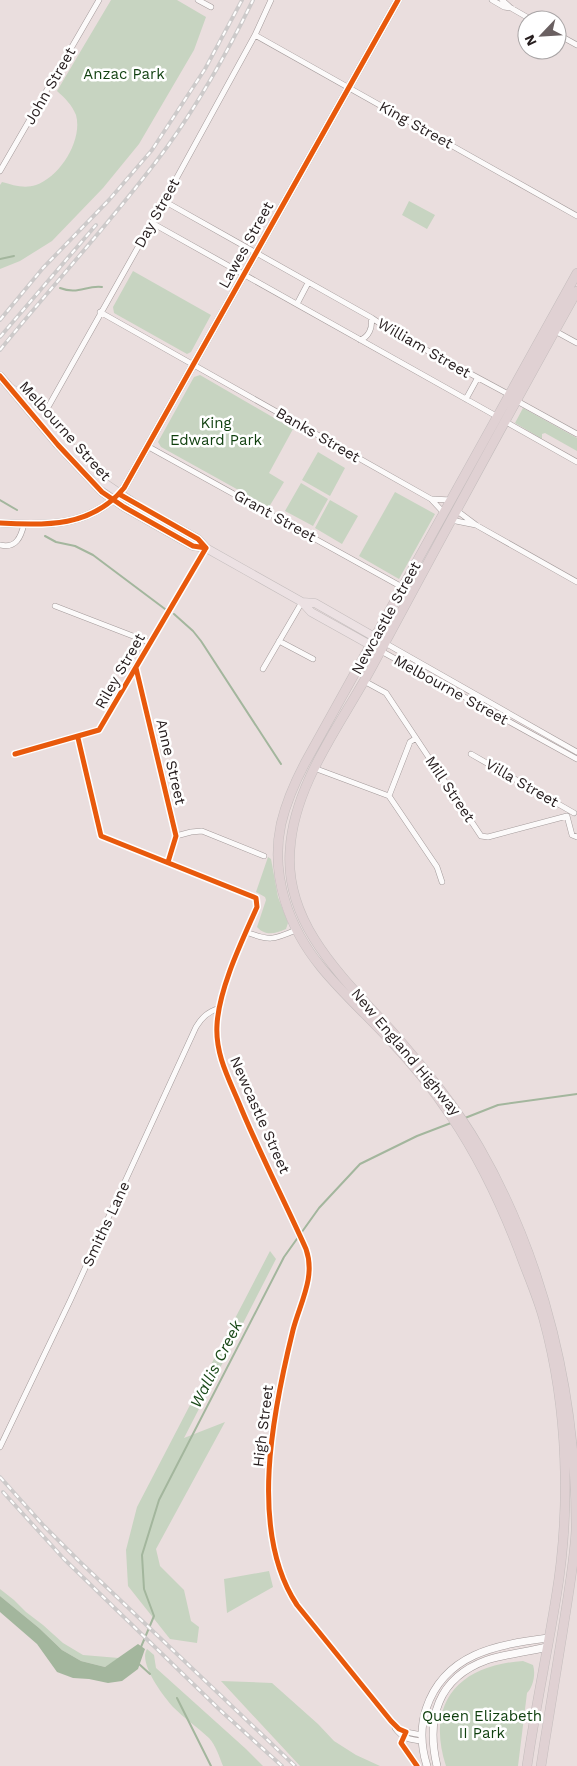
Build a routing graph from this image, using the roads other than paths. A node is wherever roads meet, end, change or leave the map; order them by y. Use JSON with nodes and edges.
{"nodes":[{"id":1,"x":99,"y":0,"type":"edge"},
{"id":2,"x":198,"y":0,"type":"edge"},
{"id":3,"x":271,"y":0,"type":"edge"},
{"id":4,"x":398,"y":0,"type":"edge"},
{"id":5,"x":492,"y":0,"type":"edge"},
{"id":6,"x":502,"y":0,"type":"edge"},
{"id":7,"x":211,"y":8,"type":"dead end"},
{"id":8,"x":511,"y":8,"type":"junction"},
{"id":9,"x":517,"y":11,"type":"edge"},
{"id":10,"x":255,"y":35,"type":"junction"},
{"id":11,"x":349,"y":88,"type":"junction"},
{"id":12,"x":0,"y":171,"type":"edge"},
{"id":13,"x":164,"y":201,"type":"junction"},
{"id":14,"x":577,"y":216,"type":"edge"},
{"id":15,"x":152,"y":223,"type":"junction"},
{"id":16,"x":255,"y":252,"type":"junction"},
{"id":17,"x":577,"y":273,"type":"edge"},
{"id":18,"x":244,"y":274,"type":"junction"},
{"id":19,"x":308,"y":282,"type":"junction"},
{"id":20,"x":577,"y":291,"type":"edge"},
{"id":21,"x":297,"y":304,"type":"junction"},
{"id":22,"x":100,"y":312,"type":"junction"},
{"id":23,"x":371,"y":318,"type":"junction"},
{"id":24,"x":555,"y":331,"type":"junction"},
{"id":25,"x":360,"y":340,"type":"junction"},
{"id":26,"x":577,"y":343,"type":"edge"},
{"id":27,"x":193,"y":365,"type":"junction"},
{"id":28,"x":0,"y":376,"type":"edge"},
{"id":29,"x":477,"y":379,"type":"junction"},
{"id":30,"x":513,"y":398,"type":"junction"},
{"id":31,"x":466,"y":399,"type":"junction"},
{"id":32,"x":40,"y":418,"type":"junction"},
{"id":33,"x":502,"y":419,"type":"junction"},
{"id":34,"x":577,"y":434,"type":"edge"},
{"id":35,"x":148,"y":446,"type":"junction"},
{"id":36,"x":577,"y":462,"type":"edge"},
{"id":37,"x":119,"y":494,"type":"junction"},
{"id":38,"x":431,"y":499,"type":"junction"},
{"id":39,"x":113,"y":500,"type":"junction"},
{"id":40,"x":451,"y":500,"type":"junction"},
{"id":41,"x":456,"y":510,"type":"junction"},
{"id":42,"x":447,"y":516,"type":"junction"},
{"id":43,"x":0,"y":523,"type":"edge"},
{"id":44,"x":24,"y":524,"type":"junction"},
{"id":45,"x":476,"y":525,"type":"junction"},
{"id":46,"x":0,"y":546,"type":"edge"},
{"id":47,"x":206,"y":548,"type":"junction"},
{"id":48,"x":577,"y":582,"type":"edge"},
{"id":49,"x":402,"y":587,"type":"junction"},
{"id":50,"x":302,"y":602,"type":"junction"},
{"id":51,"x":55,"y":606,"type":"dead end"},
{"id":52,"x":279,"y":641,"type":"junction"},
{"id":53,"x":373,"y":642,"type":"junction"},
{"id":54,"x":151,"y":643,"type":"junction"},
{"id":55,"x":383,"y":647,"type":"junction"},
{"id":56,"x":313,"y":659,"type":"dead end"},
{"id":57,"x":136,"y":668,"type":"junction"},
{"id":58,"x":263,"y":669,"type":"dead end"},
{"id":59,"x":364,"y":681,"type":"junction"},
{"id":60,"x":78,"y":738,"type":"junction"},
{"id":61,"x":416,"y":738,"type":"junction"},
{"id":62,"x":577,"y":752,"type":"edge"},
{"id":63,"x":16,"y":754,"type":"dead end"},
{"id":64,"x":471,"y":754,"type":"dead end"},
{"id":65,"x":577,"y":759,"type":"edge"},
{"id":66,"x":305,"y":763,"type":"junction"},
{"id":67,"x":314,"y":768,"type":"junction"},
{"id":68,"x":389,"y":796,"type":"junction"},
{"id":69,"x":575,"y":812,"type":"edge"},
{"id":70,"x":567,"y":816,"type":"junction"},
{"id":71,"x":176,"y":836,"type":"junction"},
{"id":72,"x":577,"y":838,"type":"edge"},
{"id":73,"x":264,"y":856,"type":"dead end"},
{"id":74,"x":168,"y":862,"type":"junction"},
{"id":75,"x":442,"y":882,"type":"dead end"},
{"id":76,"x":306,"y":925,"type":"junction"},
{"id":77,"x":296,"y":930,"type":"junction"},
{"id":78,"x":246,"y":932,"type":"junction"},
{"id":79,"x":219,"y":1008,"type":"junction"},
{"id":80,"x":444,"y":1100,"type":"junction"},
{"id":81,"x":467,"y":1134,"type":"junction"},
{"id":82,"x":306,"y":1249,"type":"joint"},
{"id":83,"x":0,"y":1447,"type":"edge"},
{"id":84,"x":561,"y":1640,"type":"junction"},
{"id":85,"x":547,"y":1643,"type":"junction"},
{"id":86,"x":560,"y":1650,"type":"junction"},
{"id":87,"x":432,"y":1737,"type":"junction"},
{"id":88,"x":422,"y":1738,"type":"junction"},
{"id":89,"x":428,"y":1766,"type":"edge"},
{"id":90,"x":437,"y":1766,"type":"edge"},
{"id":91,"x":527,"y":1766,"type":"edge"},
{"id":92,"x":541,"y":1766,"type":"edge"}],
"edges":[{"from":1,"to":12,"type":"street","name":"John Street"},
{"from":2,"to":7,"type":"street"},
{"from":3,"to":10,"type":"street","name":"Day Street"},
{"from":4,"to":11,"type":"main road","name":"Lawes Street"},
{"from":5,"to":8,"type":"street"},
{"from":6,"to":8,"type":"street"},
{"from":8,"to":9,"type":"street"},
{"from":10,"to":11,"type":"street","name":"King Street"},
{"from":10,"to":13,"type":"street","name":"Day Street"},
{"from":11,"to":14,"type":"street","name":"King Street"},
{"from":11,"to":16,"type":"main road","name":"Lawes Street"},
{"from":13,"to":15,"type":"street","name":"Day Street"},
{"from":13,"to":16,"type":"street","name":"William Street"},
{"from":15,"to":18,"type":"street","name":"William Street"},
{"from":15,"to":22,"type":"street","name":"Day Street"},
{"from":16,"to":18,"type":"main road","name":"Lawes Street"},
{"from":16,"to":19,"type":"street","name":"William Street"},
{"from":17,"to":30,"type":"highway","name":"Newcastle Street"},
{"from":18,"to":21,"type":"street","name":"William Street"},
{"from":18,"to":27,"type":"main road","name":"Lawes Street"},
{"from":19,"to":21,"type":"street"},
{"from":19,"to":23,"type":"street","name":"William Street"},
{"from":20,"to":24,"type":"highway","name":"Newcastle Street"},
{"from":21,"to":25,"type":"street","name":"William Street"},
{"from":22,"to":27,"type":"street","name":"Banks Street"},
{"from":22,"to":32,"type":"street","name":"Day Street"},
{"from":23,"to":25,"type":"street","name":"William Street"},
{"from":23,"to":29,"type":"street","name":"William Street"},
{"from":24,"to":26,"type":"street"},
{"from":24,"to":30,"type":"highway","name":"Newcastle Street"},
{"from":25,"to":31,"type":"street","name":"William Street"},
{"from":27,"to":35,"type":"main road","name":"Lawes Street"},
{"from":27,"to":38,"type":"street","name":"Banks Street"},
{"from":28,"to":32,"type":"main road","name":"Melbourne Street"},
{"from":29,"to":30,"type":"street","name":"William Street"},
{"from":29,"to":31,"type":"street","name":"William Street"},
{"from":30,"to":33,"type":"highway","name":"Newcastle Street"},
{"from":30,"to":34,"type":"street","name":"William Street"},
{"from":31,"to":33,"type":"street","name":"William Street"},
{"from":32,"to":37,"type":"main road","name":"Melbourne Street"},
{"from":32,"to":39,"type":"main road","name":"Melbourne Street"},
{"from":33,"to":36,"type":"street","name":"William Street"},
{"from":33,"to":40,"type":"highway","name":"Newcastle Street"},
{"from":33,"to":41,"type":"highway","name":"Newcastle Street"},
{"from":35,"to":37,"type":"main road","name":"Lawes Street"},
{"from":35,"to":49,"type":"street","name":"Grant Street"},
{"from":37,"to":39,"type":"main road","name":"Lawes Street"},
{"from":37,"to":47,"type":"main road","name":"Melbourne Street"},
{"from":38,"to":40,"type":"street","name":"Banks Street"},
{"from":38,"to":42,"type":"street","name":"Banks Street"},
{"from":39,"to":44,"type":"main road","name":"Lawes Street"},
{"from":39,"to":47,"type":"main road","name":"Melbourne Street"},
{"from":40,"to":42,"type":"highway","name":"Newcastle Street"},
{"from":41,"to":42,"type":"highway"},
{"from":41,"to":45,"type":"street"},
{"from":42,"to":45,"type":"street"},
{"from":42,"to":49,"type":"highway","name":"Newcastle Street"},
{"from":42,"to":55,"type":"highway","name":"Newcastle Street"},
{"from":43,"to":44,"type":"main road","name":"Lawes Street"},
{"from":44,"to":46,"type":"street"},
{"from":45,"to":48,"type":"street"},
{"from":47,"to":50,"type":"main road","name":"Melbourne Street"},
{"from":47,"to":54,"type":"street","name":"Riley Street"},
{"from":49,"to":53,"type":"highway","name":"Newcastle Street"},
{"from":50,"to":52,"type":"street"},
{"from":50,"to":53,"type":"main road","name":"Melbourne Street"},
{"from":51,"to":54,"type":"street"},
{"from":52,"to":56,"type":"street"},
{"from":52,"to":58,"type":"street"},
{"from":53,"to":55,"type":"main road","name":"Melbourne Street"},
{"from":53,"to":66,"type":"highway","name":"Newcastle Street"},
{"from":54,"to":57,"type":"street","name":"Riley Street"},
{"from":55,"to":59,"type":"highway","name":"Newcastle Street"},
{"from":55,"to":62,"type":"street","name":"Melbourne Street"},
{"from":55,"to":65,"type":"street","name":"Melbourne Street"},
{"from":57,"to":60,"type":"street","name":"Riley Street"},
{"from":57,"to":71,"type":"street","name":"Anne Street"},
{"from":59,"to":61,"type":"street","name":"Mill Street"},
{"from":59,"to":67,"type":"highway","name":"Newcastle Street"},
{"from":60,"to":63,"type":"street","name":"Riley Street"},
{"from":60,"to":74,"type":"street"},
{"from":61,"to":68,"type":"street"},
{"from":61,"to":70,"type":"street","name":"Mill Street"},
{"from":64,"to":69,"type":"street","name":"Villa Street"},
{"from":66,"to":67,"type":"highway"},
{"from":66,"to":77,"type":"highway","name":"Newcastle Street"},
{"from":67,"to":68,"type":"street"},
{"from":67,"to":76,"type":"highway","name":"Newcastle Street"},
{"from":68,"to":75,"type":"street"},
{"from":69,"to":70,"type":"street"},
{"from":70,"to":72,"type":"street"},
{"from":71,"to":73,"type":"street"},
{"from":71,"to":74,"type":"street"},
{"from":74,"to":78,"type":"street","name":"Newcastle Street"},
{"from":76,"to":77,"type":"highway"},
{"from":76,"to":80,"type":"highway","name":"New England Highway"},
{"from":77,"to":78,"type":"street"},
{"from":77,"to":80,"type":"highway","name":"New England Highway"},
{"from":78,"to":79,"type":"street","name":"Newcastle Street"},
{"from":79,"to":82,"type":"street","name":"Newcastle Street"},
{"from":79,"to":83,"type":"street","name":"Smiths Lane"},
{"from":80,"to":81,"type":"highway","name":"New England Highway"},
{"from":81,"to":84,"type":"highway","name":"New England Highway"},
{"from":81,"to":85,"type":"highway","name":"New England Highway"},
{"from":82,"to":88,"type":"street","name":"High Street"},
{"from":84,"to":85,"type":"highway"},
{"from":84,"to":86,"type":"highway","name":"New England Highway"},
{"from":85,"to":86,"type":"highway"},
{"from":85,"to":87,"type":"main road"},
{"from":85,"to":88,"type":"main road"},
{"from":85,"to":91,"type":"highway","name":"New England Highway"},
{"from":86,"to":92,"type":"highway","name":"New England Highway"},
{"from":87,"to":88,"type":"main road"},
{"from":87,"to":90,"type":"main road"},
{"from":88,"to":89,"type":"main road"}]}
